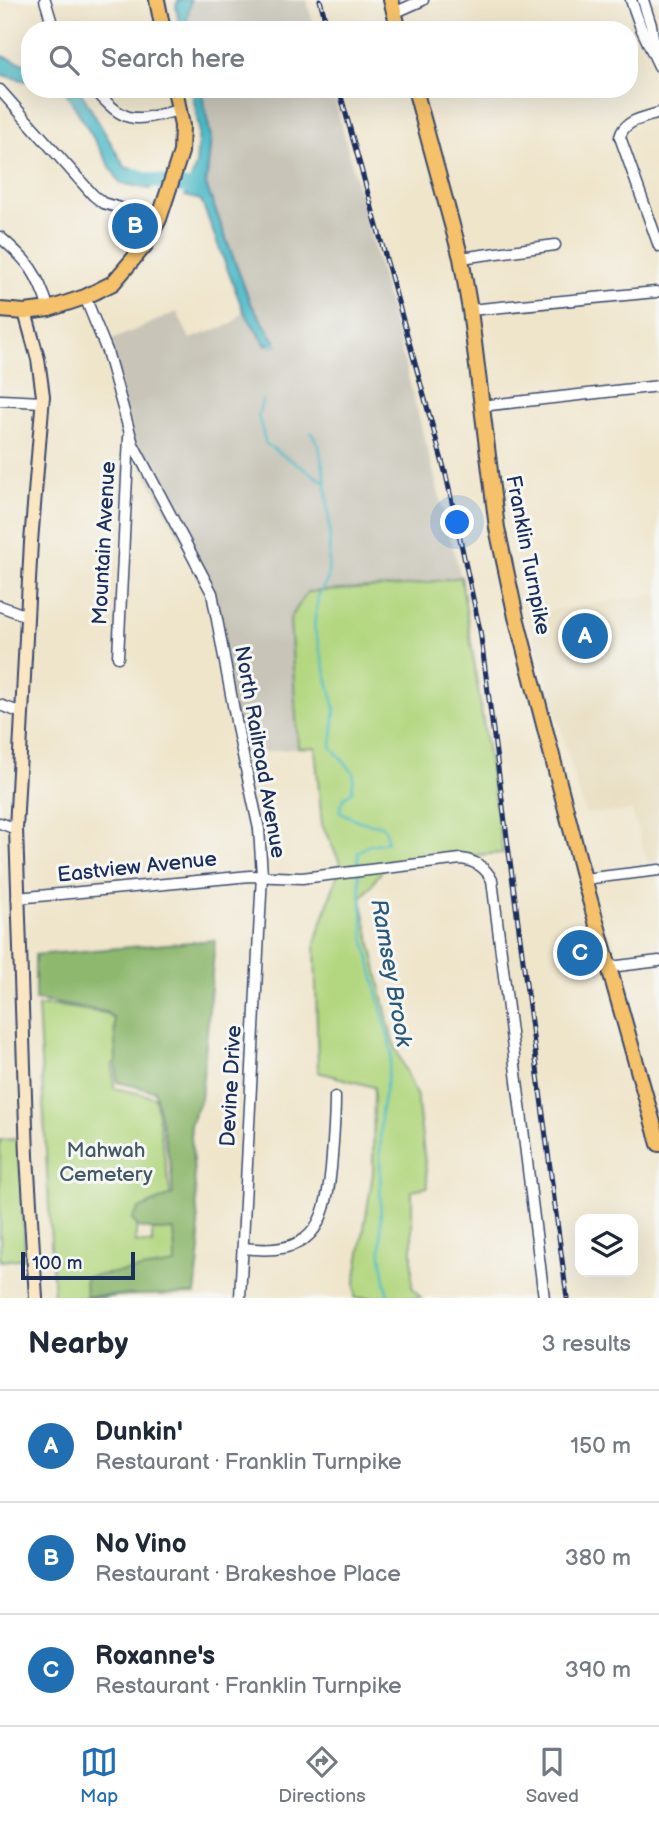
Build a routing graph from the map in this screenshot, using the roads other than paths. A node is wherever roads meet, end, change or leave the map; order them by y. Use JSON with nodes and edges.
{"nodes":[{"id":1,"x":45,"y":0,"type":"edge"},
{"id":2,"x":157,"y":0,"type":"edge"},
{"id":3,"x":423,"y":0,"type":"edge"},
{"id":4,"x":631,"y":0,"type":"edge"},
{"id":5,"x":643,"y":0,"type":"edge"},
{"id":6,"x":393,"y":6,"type":"edge"},
{"id":7,"x":51,"y":21,"type":"edge"},
{"id":8,"x":161,"y":21,"type":"edge"},
{"id":9,"x":658,"y":62,"type":"edge"},
{"id":10,"x":0,"y":90,"type":"edge"},
{"id":11,"x":102,"y":98,"type":"edge"},
{"id":12,"x":177,"y":98,"type":"edge"},
{"id":13,"x":417,"y":98,"type":"edge"},
{"id":14,"x":179,"y":110,"type":"junction"},
{"id":15,"x":659,"y":113,"type":"edge"},
{"id":16,"x":159,"y":219,"type":"junction"},
{"id":17,"x":0,"y":237,"type":"edge"},
{"id":18,"x":555,"y":246,"type":"dead end"},
{"id":19,"x":659,"y":246,"type":"edge"},
{"id":20,"x":461,"y":258,"type":"junction"},
{"id":21,"x":656,"y":292,"type":"dead end"},
{"id":22,"x":85,"y":297,"type":"junction"},
{"id":23,"x":48,"y":309,"type":"junction"},
{"id":24,"x":0,"y":310,"type":"edge"},
{"id":25,"x":470,"y":310,"type":"junction"},
{"id":26,"x":25,"y":312,"type":"junction"},
{"id":27,"x":659,"y":386,"type":"edge"},
{"id":28,"x":0,"y":400,"type":"edge"},
{"id":29,"x":43,"y":402,"type":"junction"},
{"id":30,"x":481,"y":406,"type":"junction"},
{"id":31,"x":129,"y":431,"type":"junction"},
{"id":32,"x":0,"y":606,"type":"edge"},
{"id":33,"x":27,"y":616,"type":"junction"},
{"id":34,"x":118,"y":657,"type":"dead end"},
{"id":35,"x":0,"y":705,"type":"edge"},
{"id":36,"x":22,"y":713,"type":"junction"},
{"id":37,"x":0,"y":823,"type":"edge"},
{"id":38,"x":16,"y":829,"type":"junction"},
{"id":39,"x":659,"y":870,"type":"edge"},
{"id":40,"x":262,"y":875,"type":"junction"},
{"id":41,"x":584,"y":879,"type":"junction"},
{"id":42,"x":17,"y":898,"type":"junction"},
{"id":43,"x":659,"y":961,"type":"edge"},
{"id":44,"x":610,"y":967,"type":"junction"},
{"id":45,"x":335,"y":1097,"type":"dead end"},
{"id":46,"x":657,"y":1127,"type":"edge"},
{"id":47,"x":659,"y":1144,"type":"edge"},
{"id":48,"x":243,"y":1248,"type":"junction"},
{"id":49,"x":36,"y":1298,"type":"edge"},
{"id":50,"x":240,"y":1298,"type":"edge"},
{"id":51,"x":544,"y":1298,"type":"edge"}],
"edges":[{"from":1,"to":7,"type":"street"},
{"from":2,"to":8,"type":"main road"},
{"from":3,"to":6,"type":"street"},
{"from":4,"to":9,"type":"street"},
{"from":5,"to":9,"type":"street"},
{"from":10,"to":16,"type":"street"},
{"from":11,"to":14,"type":"street"},
{"from":12,"to":14,"type":"main road"},
{"from":13,"to":20,"type":"main road","name":"Franklin Turnpike"},
{"from":14,"to":16,"type":"main road"},
{"from":15,"to":19,"type":"street"},
{"from":16,"to":22,"type":"main road"},
{"from":17,"to":23,"type":"street"},
{"from":18,"to":20,"type":"street"},
{"from":20,"to":25,"type":"main road","name":"Franklin Turnpike"},
{"from":21,"to":25,"type":"street"},
{"from":22,"to":23,"type":"main road"},
{"from":22,"to":31,"type":"street","name":"North Railroad Avenue"},
{"from":23,"to":26,"type":"main road"},
{"from":24,"to":26,"type":"main road"},
{"from":25,"to":30,"type":"main road","name":"Franklin Turnpike"},
{"from":26,"to":29,"type":"main road"},
{"from":27,"to":30,"type":"street"},
{"from":28,"to":29,"type":"street"},
{"from":29,"to":33,"type":"main road"},
{"from":30,"to":41,"type":"main road","name":"Franklin Turnpike"},
{"from":31,"to":34,"type":"street","name":"Mountain Avenue"},
{"from":31,"to":40,"type":"street","name":"North Railroad Avenue"},
{"from":32,"to":33,"type":"street"},
{"from":33,"to":36,"type":"main road"},
{"from":35,"to":36,"type":"street"},
{"from":36,"to":38,"type":"main road"},
{"from":37,"to":38,"type":"street"},
{"from":38,"to":42,"type":"main road"},
{"from":39,"to":41,"type":"street"},
{"from":40,"to":42,"type":"street","name":"Eastview Avenue"},
{"from":40,"to":48,"type":"street","name":"Devine Drive"},
{"from":40,"to":51,"type":"street","name":"North Railroad Avenue"},
{"from":41,"to":44,"type":"main road","name":"Franklin Turnpike"},
{"from":42,"to":49,"type":"main road"},
{"from":43,"to":44,"type":"street"},
{"from":44,"to":46,"type":"main road","name":"Franklin Turnpike"},
{"from":45,"to":48,"type":"street"},
{"from":46,"to":47,"type":"main road","name":"Franklin Turnpike"},
{"from":48,"to":50,"type":"street","name":"Devine Drive"}]}
